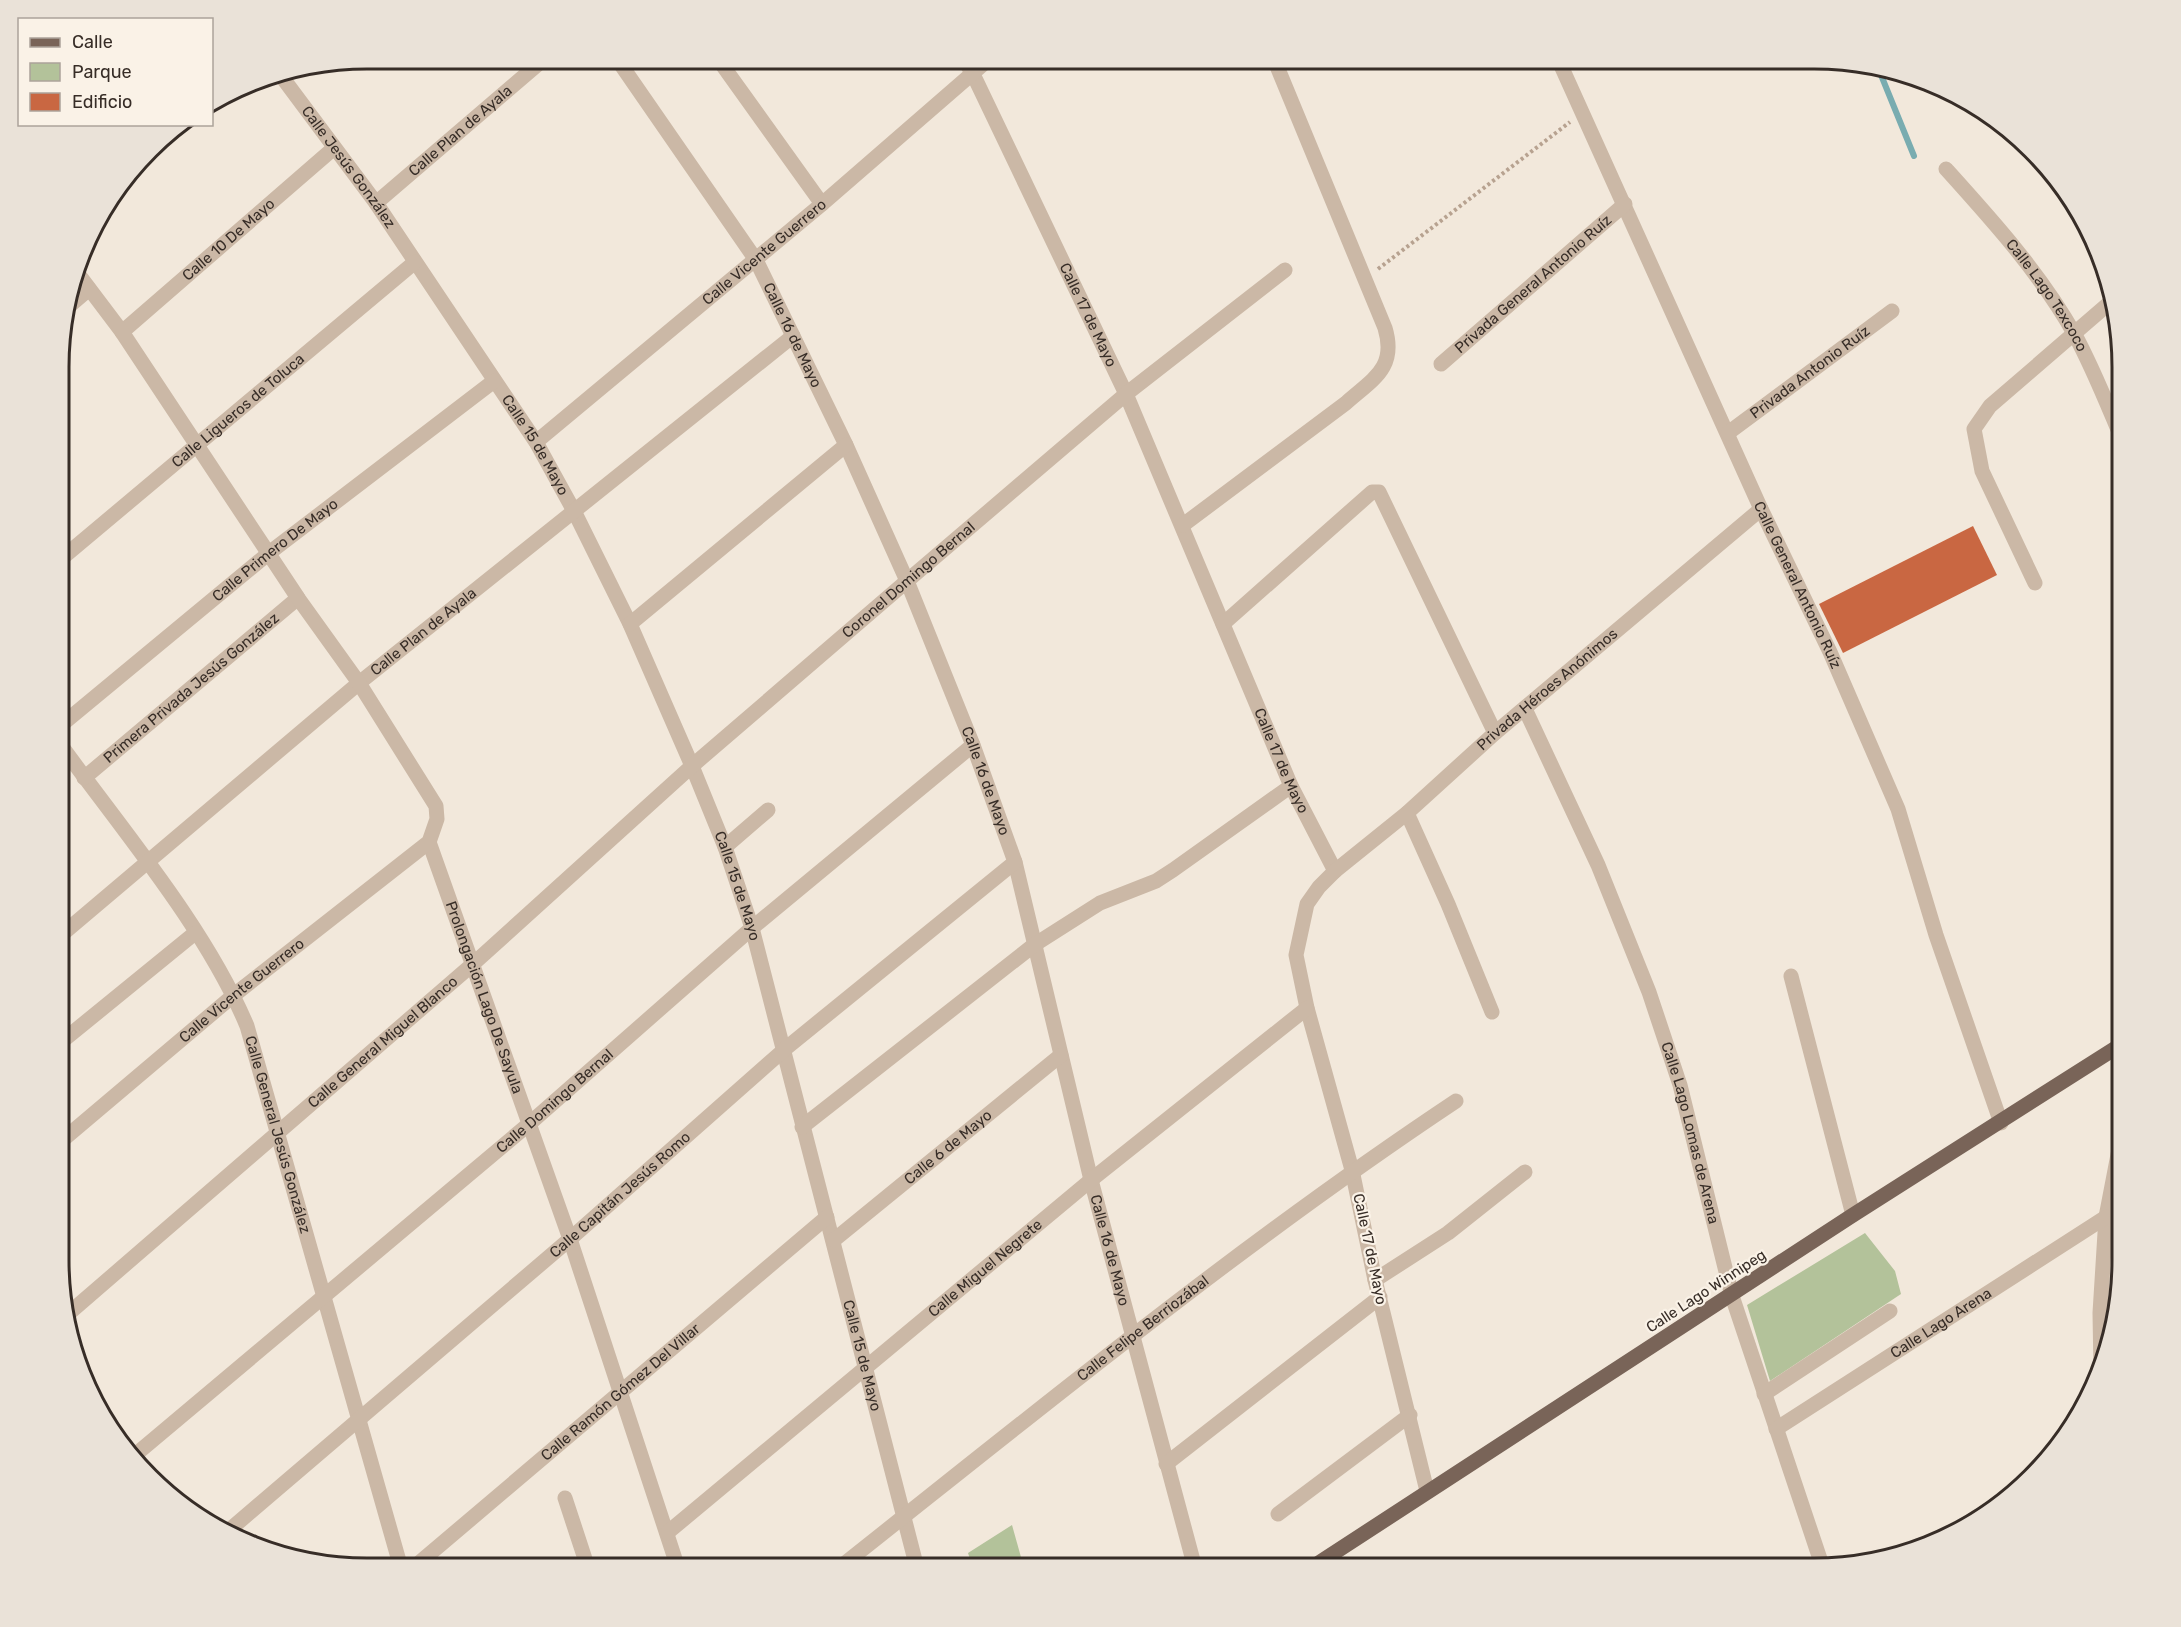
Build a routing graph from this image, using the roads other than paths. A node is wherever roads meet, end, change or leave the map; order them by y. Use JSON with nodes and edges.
{"nodes":[{"id":1,"x":532,"y":69,"type":"edge"},
{"id":2,"x":624,"y":69,"type":"edge"},
{"id":3,"x":724,"y":69,"type":"edge"},
{"id":4,"x":970,"y":69,"type":"edge"},
{"id":5,"x":976,"y":69,"type":"edge"},
{"id":6,"x":1278,"y":69,"type":"edge"},
{"id":7,"x":1563,"y":69,"type":"edge"},
{"id":8,"x":972,"y":72,"type":"junction"},
{"id":9,"x":285,"y":81,"type":"edge"},
{"id":10,"x":334,"y":148,"type":"junction"},
{"id":11,"x":1946,"y":169,"type":"dead end"},
{"id":12,"x":376,"y":203,"type":"junction"},
{"id":13,"x":822,"y":204,"type":"junction"},
{"id":14,"x":1625,"y":204,"type":"junction"},
{"id":15,"x":756,"y":260,"type":"junction"},
{"id":16,"x":415,"y":262,"type":"junction"},
{"id":17,"x":1285,"y":270,"type":"dead end"},
{"id":18,"x":82,"y":279,"type":"edge"},
{"id":19,"x":89,"y":289,"type":"junction"},
{"id":20,"x":77,"y":299,"type":"edge"},
{"id":21,"x":2106,"y":307,"type":"edge"},
{"id":22,"x":1892,"y":311,"type":"dead end"},
{"id":23,"x":122,"y":332,"type":"junction"},
{"id":24,"x":2074,"y":335,"type":"junction"},
{"id":25,"x":793,"y":336,"type":"junction"},
{"id":26,"x":1441,"y":364,"type":"dead end"},
{"id":27,"x":494,"y":381,"type":"junction"},
{"id":28,"x":1126,"y":394,"type":"junction"},
{"id":29,"x":2112,"y":417,"type":"edge"},
{"id":30,"x":1728,"y":433,"type":"junction"},
{"id":31,"x":536,"y":442,"type":"junction"},
{"id":32,"x":197,"y":445,"type":"junction"},
{"id":33,"x":846,"y":445,"type":"junction"},
{"id":34,"x":1761,"y":509,"type":"junction"},
{"id":35,"x":574,"y":511,"type":"junction"},
{"id":36,"x":1183,"y":525,"type":"junction"},
{"id":37,"x":69,"y":552,"type":"edge"},
{"id":38,"x":269,"y":554,"type":"junction"},
{"id":39,"x":907,"y":581,"type":"junction"},
{"id":40,"x":2035,"y":583,"type":"dead end"},
{"id":41,"x":298,"y":598,"type":"junction"},
{"id":42,"x":630,"y":624,"type":"junction"},
{"id":43,"x":1222,"y":624,"type":"junction"},
{"id":44,"x":359,"y":683,"type":"junction"},
{"id":45,"x":1525,"y":709,"type":"junction"},
{"id":46,"x":69,"y":719,"type":"edge"},
{"id":47,"x":1495,"y":733,"type":"junction"},
{"id":48,"x":973,"y":745,"type":"junction"},
{"id":49,"x":69,"y":757,"type":"edge"},
{"id":50,"x":692,"y":766,"type":"junction"},
{"id":51,"x":84,"y":778,"type":"junction"},
{"id":52,"x":1292,"y":786,"type":"junction"},
{"id":53,"x":768,"y":810,"type":"dead end"},
{"id":54,"x":1407,"y":813,"type":"junction"},
{"id":55,"x":429,"y":842,"type":"junction"},
{"id":56,"x":725,"y":847,"type":"junction"},
{"id":57,"x":146,"y":861,"type":"junction"},
{"id":58,"x":1015,"y":862,"type":"junction"},
{"id":59,"x":1335,"y":871,"type":"junction"},
{"id":60,"x":69,"y":928,"type":"edge"},
{"id":61,"x":752,"y":928,"type":"junction"},
{"id":62,"x":195,"y":933,"type":"junction"},
{"id":63,"x":1034,"y":945,"type":"junction"},
{"id":64,"x":473,"y":964,"type":"junction"},
{"id":65,"x":1791,"y":976,"type":"dead end"},
{"id":66,"x":234,"y":995,"type":"junction"},
{"id":67,"x":1307,"y":1008,"type":"junction"},
{"id":68,"x":1492,"y":1012,"type":"dead end"},
{"id":69,"x":69,"y":1036,"type":"edge"},
{"id":70,"x":785,"y":1049,"type":"junction"},
{"id":71,"x":2112,"y":1051,"type":"edge"},
{"id":72,"x":1061,"y":1055,"type":"junction"},
{"id":73,"x":1456,"y":1101,"type":"dead end"},
{"id":74,"x":2001,"y":1123,"type":"junction"},
{"id":75,"x":529,"y":1124,"type":"junction"},
{"id":76,"x":802,"y":1127,"type":"junction"},
{"id":77,"x":278,"y":1134,"type":"junction"},
{"id":78,"x":69,"y":1135,"type":"edge"},
{"id":79,"x":1352,"y":1170,"type":"junction"},
{"id":80,"x":1525,"y":1172,"type":"dead end"},
{"id":81,"x":1091,"y":1180,"type":"junction"},
{"id":82,"x":2112,"y":1186,"type":"edge"},
{"id":83,"x":1853,"y":1215,"type":"junction"},
{"id":84,"x":827,"y":1217,"type":"junction"},
{"id":85,"x":2106,"y":1217,"type":"junction"},
{"id":86,"x":570,"y":1239,"type":"junction"},
{"id":87,"x":834,"y":1240,"type":"junction"},
{"id":88,"x":1375,"y":1280,"type":"junction"},
{"id":89,"x":1732,"y":1296,"type":"junction"},
{"id":90,"x":324,"y":1297,"type":"junction"},
{"id":91,"x":1380,"y":1297,"type":"junction"},
{"id":92,"x":74,"y":1309,"type":"edge"},
{"id":93,"x":1890,"y":1311,"type":"dead end"},
{"id":94,"x":1131,"y":1336,"type":"junction"},
{"id":95,"x":2100,"y":1342,"type":"edge"},
{"id":96,"x":867,"y":1366,"type":"junction"},
{"id":97,"x":621,"y":1392,"type":"junction"},
{"id":98,"x":1764,"y":1394,"type":"junction"},
{"id":99,"x":1410,"y":1415,"type":"junction"},
{"id":100,"x":358,"y":1420,"type":"junction"},
{"id":101,"x":1776,"y":1429,"type":"junction"},
{"id":102,"x":139,"y":1452,"type":"edge"},
{"id":103,"x":1166,"y":1464,"type":"junction"},
{"id":104,"x":1427,"y":1491,"type":"junction"},
{"id":105,"x":565,"y":1498,"type":"dead end"},
{"id":106,"x":1278,"y":1514,"type":"dead end"},
{"id":107,"x":904,"y":1516,"type":"junction"},
{"id":108,"x":234,"y":1526,"type":"edge"},
{"id":109,"x":667,"y":1533,"type":"junction"},
{"id":110,"x":398,"y":1558,"type":"edge"},
{"id":111,"x":425,"y":1558,"type":"edge"},
{"id":112,"x":585,"y":1558,"type":"edge"},
{"id":113,"x":675,"y":1558,"type":"edge"},
{"id":114,"x":852,"y":1558,"type":"edge"},
{"id":115,"x":914,"y":1558,"type":"edge"},
{"id":116,"x":1192,"y":1558,"type":"edge"},
{"id":117,"x":1326,"y":1558,"type":"edge"},
{"id":118,"x":1820,"y":1558,"type":"edge"}],
"edges":[{"from":1,"to":12,"type":"street","name":"Calle Plan de Ayala"},
{"from":2,"to":15,"type":"street","name":"Calle 16 de Mayo"},
{"from":3,"to":13,"type":"street"},
{"from":4,"to":8,"type":"street","name":"Calle 17 de Mayo"},
{"from":5,"to":8,"type":"street","name":"Calle Vicente Guerrero"},
{"from":6,"to":36,"type":"street"},
{"from":7,"to":14,"type":"street","name":"Calle General Antonio Ruíz"},
{"from":8,"to":13,"type":"street","name":"Calle Vicente Guerrero"},
{"from":8,"to":28,"type":"street","name":"Calle 17 de Mayo"},
{"from":9,"to":10,"type":"street","name":"Calle Jesús González"},
{"from":10,"to":12,"type":"street","name":"Calle Jesús González"},
{"from":10,"to":23,"type":"street","name":"Calle 10 De Mayo"},
{"from":11,"to":24,"type":"street","name":"Calle Lago Texcoco"},
{"from":12,"to":16,"type":"street","name":"Calle Jesús González"},
{"from":13,"to":15,"type":"street","name":"Calle Vicente Guerrero"},
{"from":14,"to":26,"type":"street","name":"Privada General Antonio Ruíz"},
{"from":14,"to":30,"type":"street","name":"Calle General Antonio Ruíz"},
{"from":15,"to":25,"type":"street","name":"Calle 16 de Mayo"},
{"from":15,"to":31,"type":"street","name":"Calle Vicente Guerrero"},
{"from":16,"to":27,"type":"street","name":"Calle 15 de Mayo"},
{"from":16,"to":32,"type":"street","name":"Calle Ligueros de Toluca"},
{"from":17,"to":28,"type":"street","name":"Coronel Domingo Bernal"},
{"from":18,"to":19,"type":"street"},
{"from":19,"to":20,"type":"street"},
{"from":19,"to":23,"type":"street"},
{"from":21,"to":24,"type":"street"},
{"from":22,"to":30,"type":"street","name":"Privada Antonio Ruíz"},
{"from":23,"to":32,"type":"street"},
{"from":24,"to":29,"type":"street","name":"Calle Lago Texcoco"},
{"from":24,"to":40,"type":"street"},
{"from":25,"to":33,"type":"street","name":"Calle 16 de Mayo"},
{"from":25,"to":35,"type":"street","name":"Calle Plan de Ayala"},
{"from":27,"to":31,"type":"street","name":"Calle 15 de Mayo"},
{"from":27,"to":38,"type":"street","name":"Calle Primero De Mayo"},
{"from":28,"to":36,"type":"street","name":"Calle 17 de Mayo"},
{"from":28,"to":39,"type":"street","name":"Coronel Domingo Bernal"},
{"from":30,"to":34,"type":"street","name":"Calle General Antonio Ruíz"},
{"from":31,"to":35,"type":"street","name":"Calle 15 de Mayo"},
{"from":32,"to":37,"type":"street","name":"Calle Ligueros de Toluca"},
{"from":32,"to":38,"type":"street"},
{"from":33,"to":39,"type":"street","name":"Calle 16 de Mayo"},
{"from":33,"to":42,"type":"street"},
{"from":34,"to":45,"type":"street","name":"Privada Héroes Anónimos"},
{"from":34,"to":74,"type":"street","name":"Calle General Antonio Ruíz"},
{"from":35,"to":42,"type":"street","name":"Calle 15 de Mayo"},
{"from":35,"to":44,"type":"street","name":"Calle Plan de Ayala"},
{"from":36,"to":43,"type":"street","name":"Calle 17 de Mayo"},
{"from":38,"to":41,"type":"street"},
{"from":38,"to":46,"type":"street","name":"Calle Primero De Mayo"},
{"from":39,"to":48,"type":"street","name":"Calle 16 de Mayo"},
{"from":39,"to":50,"type":"street","name":"Coronel Domingo Bernal"},
{"from":41,"to":44,"type":"street"},
{"from":41,"to":51,"type":"street","name":"Primera Privada Jesús González"},
{"from":42,"to":50,"type":"street","name":"Calle 15 de Mayo"},
{"from":43,"to":47,"type":"street"},
{"from":43,"to":52,"type":"street","name":"Calle 17 de Mayo"},
{"from":44,"to":55,"type":"street"},
{"from":44,"to":57,"type":"street","name":"Calle Plan de Ayala"},
{"from":45,"to":47,"type":"street","name":"Privada Héroes Anónimos"},
{"from":45,"to":89,"type":"street","name":"Calle Lago Lomas de Arena"},
{"from":47,"to":54,"type":"street","name":"Privada Héroes Anónimos"},
{"from":48,"to":58,"type":"street","name":"Calle 16 de Mayo"},
{"from":48,"to":61,"type":"street","name":"Calle Domingo Bernal"},
{"from":49,"to":51,"type":"street","name":"Calle General Jesús González"},
{"from":50,"to":56,"type":"street","name":"Calle 15 de Mayo"},
{"from":50,"to":64,"type":"street","name":"Calle General Miguel Blanco"},
{"from":51,"to":57,"type":"street","name":"Calle General Jesús González"},
{"from":52,"to":59,"type":"street","name":"Calle 17 de Mayo"},
{"from":52,"to":63,"type":"street"},
{"from":53,"to":56,"type":"street"},
{"from":54,"to":59,"type":"street","name":"Privada Héroes Anónimos"},
{"from":54,"to":68,"type":"street"},
{"from":55,"to":64,"type":"street","name":"Prolongación Lago De Sayula"},
{"from":55,"to":66,"type":"street","name":"Calle Vicente Guerrero"},
{"from":56,"to":61,"type":"street","name":"Calle 15 de Mayo"},
{"from":57,"to":60,"type":"street","name":"Calle Plan de Ayala"},
{"from":57,"to":62,"type":"street","name":"Calle General Jesús González"},
{"from":58,"to":63,"type":"street","name":"Calle 16 de Mayo"},
{"from":58,"to":70,"type":"street","name":"Calle Capitán Jesús Romo"},
{"from":59,"to":67,"type":"street","name":"Calle 17 de Mayo"},
{"from":61,"to":70,"type":"street","name":"Calle 15 de Mayo"},
{"from":61,"to":75,"type":"street","name":"Calle Domingo Bernal"},
{"from":62,"to":66,"type":"street","name":"Calle General Jesús González"},
{"from":62,"to":69,"type":"street"},
{"from":63,"to":72,"type":"street","name":"Calle 16 de Mayo"},
{"from":63,"to":76,"type":"street"},
{"from":64,"to":75,"type":"street","name":"Prolongación Lago De Sayula"},
{"from":64,"to":77,"type":"street","name":"Calle General Miguel Blanco"},
{"from":65,"to":83,"type":"street"},
{"from":66,"to":77,"type":"street","name":"Calle General Jesús González"},
{"from":66,"to":78,"type":"street","name":"Calle Vicente Guerrero"},
{"from":67,"to":79,"type":"street","name":"Calle 17 de Mayo"},
{"from":67,"to":81,"type":"street","name":"Calle Miguel Negrete"},
{"from":70,"to":76,"type":"street","name":"Calle 15 de Mayo"},
{"from":70,"to":86,"type":"street","name":"Calle Capitán Jesús Romo"},
{"from":71,"to":74,"type":"main road","name":"Calle Lago Winnipeg"},
{"from":72,"to":81,"type":"street","name":"Calle 16 de Mayo"},
{"from":72,"to":87,"type":"street","name":"Calle 6 de Mayo"},
{"from":73,"to":79,"type":"street","name":"Calle Felipe Berriozábal"},
{"from":74,"to":83,"type":"main road","name":"Calle Lago Winnipeg"},
{"from":75,"to":86,"type":"street","name":"Prolongación Lago De Sayula"},
{"from":75,"to":90,"type":"street","name":"Calle Domingo Bernal"},
{"from":76,"to":84,"type":"street","name":"Calle 15 de Mayo"},
{"from":77,"to":90,"type":"street","name":"Calle General Jesús González"},
{"from":77,"to":92,"type":"street","name":"Calle General Miguel Blanco"},
{"from":79,"to":88,"type":"street","name":"Calle 17 de Mayo"},
{"from":79,"to":94,"type":"street","name":"Calle Felipe Berriozábal"},
{"from":80,"to":88,"type":"street"},
{"from":81,"to":94,"type":"street","name":"Calle 16 de Mayo"},
{"from":81,"to":96,"type":"street","name":"Calle Miguel Negrete"},
{"from":82,"to":85,"type":"street"},
{"from":83,"to":89,"type":"main road","name":"Calle Lago Winnipeg"},
{"from":84,"to":87,"type":"street","name":"Calle 15 de Mayo"},
{"from":84,"to":97,"type":"street","name":"Calle Ramón Gómez Del Villar"},
{"from":85,"to":95,"type":"street"},
{"from":85,"to":101,"type":"street","name":"Calle Lago Arena"},
{"from":86,"to":97,"type":"street","name":"Prolongación Lago De Sayula"},
{"from":86,"to":100,"type":"street","name":"Calle Capitán Jesús Romo"},
{"from":87,"to":96,"type":"street","name":"Calle 15 de Mayo"},
{"from":88,"to":91,"type":"street","name":"Calle 17 de Mayo"},
{"from":89,"to":98,"type":"street","name":"Calle Lago Lomas de Arena"},
{"from":89,"to":104,"type":"main road","name":"Calle Lago Winnipeg"},
{"from":90,"to":100,"type":"street","name":"Calle General Jesús González"},
{"from":90,"to":102,"type":"street","name":"Calle Domingo Bernal"},
{"from":91,"to":99,"type":"street","name":"Calle 17 de Mayo"},
{"from":91,"to":103,"type":"street"},
{"from":93,"to":98,"type":"street"},
{"from":94,"to":103,"type":"street","name":"Calle 16 de Mayo"},
{"from":94,"to":107,"type":"street","name":"Calle Felipe Berriozábal"},
{"from":96,"to":107,"type":"street","name":"Calle 15 de Mayo"},
{"from":96,"to":109,"type":"street","name":"Calle Miguel Negrete"},
{"from":97,"to":109,"type":"street","name":"Prolongación Lago De Sayula"},
{"from":97,"to":111,"type":"street","name":"Calle Ramón Gómez Del Villar"},
{"from":98,"to":101,"type":"street","name":"Calle Lago Lomas de Arena"},
{"from":99,"to":104,"type":"street","name":"Calle 17 de Mayo"},
{"from":99,"to":106,"type":"street"},
{"from":100,"to":108,"type":"street","name":"Calle Capitán Jesús Romo"},
{"from":100,"to":110,"type":"street","name":"Calle General Jesús González"},
{"from":101,"to":118,"type":"street","name":"Calle Lago Lomas de Arena"},
{"from":103,"to":116,"type":"street","name":"Calle 16 de Mayo"},
{"from":104,"to":117,"type":"main road","name":"Calle Lago Winnipeg"},
{"from":105,"to":112,"type":"street"},
{"from":107,"to":114,"type":"street","name":"Calle Felipe Berriozábal"},
{"from":107,"to":115,"type":"street","name":"Calle 15 de Mayo"},
{"from":109,"to":113,"type":"street","name":"Prolongación Lago De Sayula"}]}
